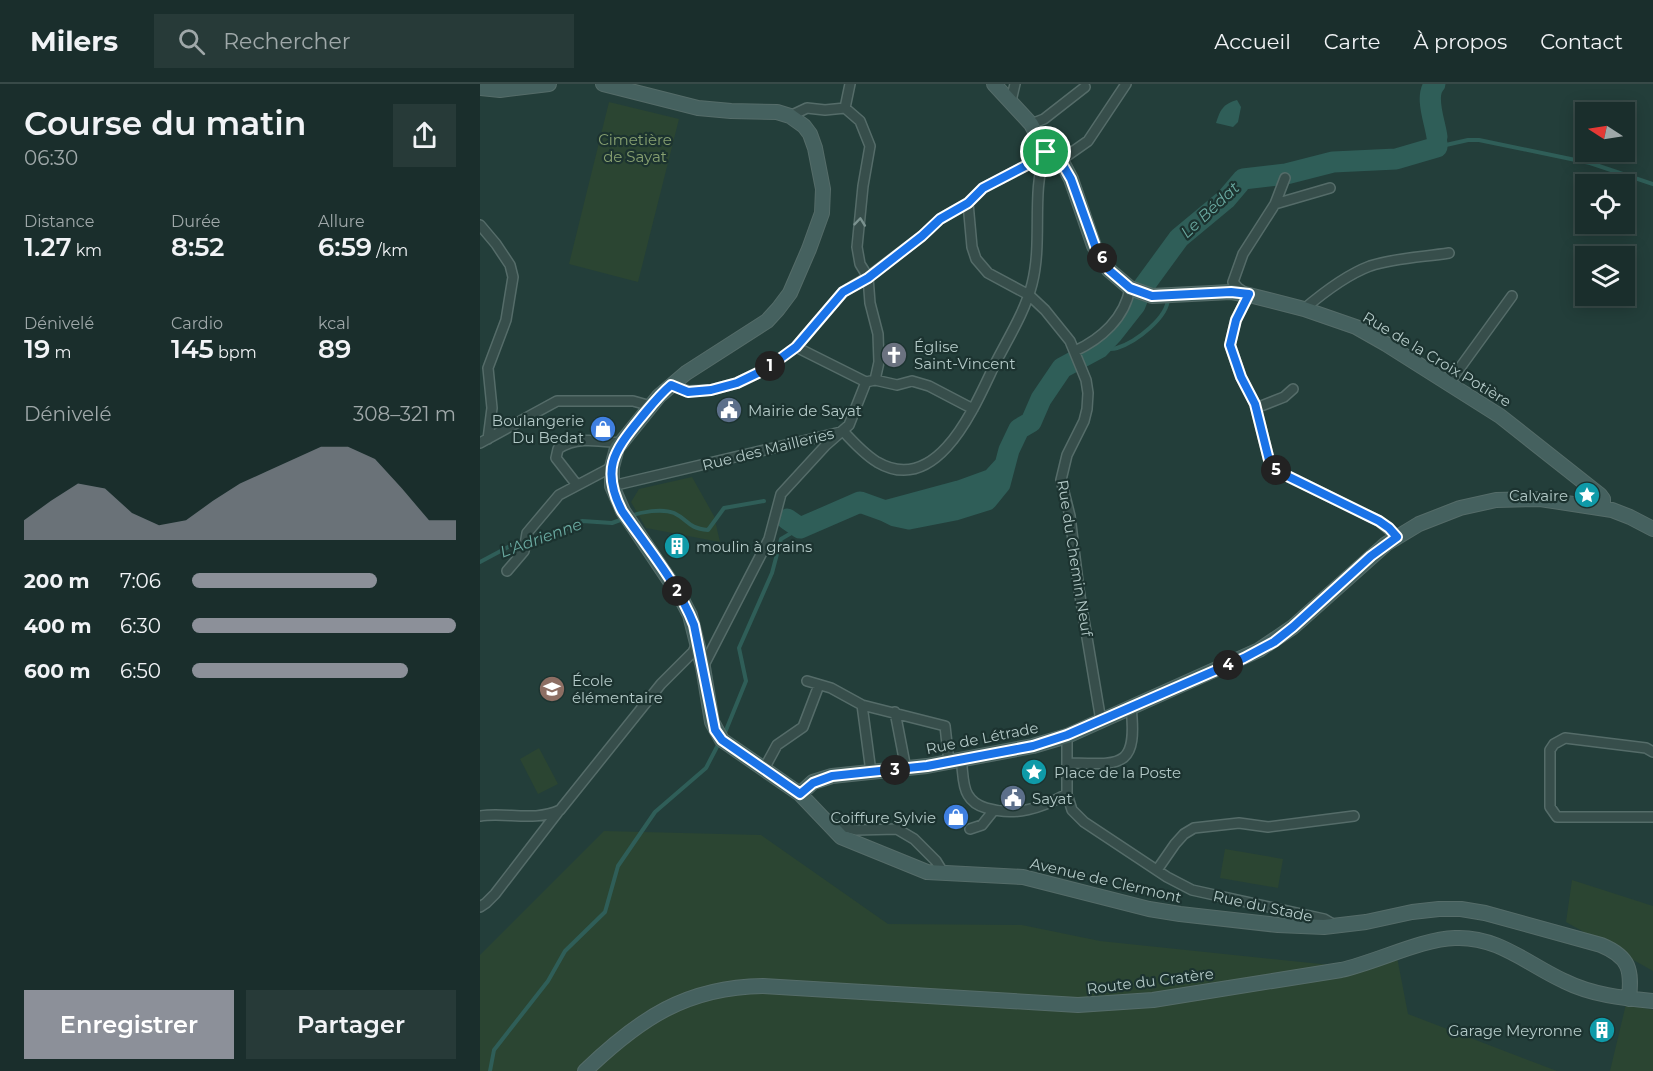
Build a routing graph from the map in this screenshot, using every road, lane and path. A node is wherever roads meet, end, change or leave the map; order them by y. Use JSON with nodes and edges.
{"nodes":[{"id":1,"x":549,"y":84,"type":"edge"},
{"id":2,"x":603,"y":84,"type":"edge"},
{"id":3,"x":850,"y":84,"type":"edge"},
{"id":4,"x":994,"y":84,"type":"edge"},
{"id":5,"x":1015,"y":84,"type":"edge"},
{"id":6,"x":1125,"y":84,"type":"edge"},
{"id":7,"x":1086,"y":87,"type":"dead end"},
{"id":8,"x":480,"y":88,"type":"edge"},
{"id":9,"x":1011,"y":101,"type":"junction"},
{"id":10,"x":845,"y":108,"type":"junction"},
{"id":11,"x":790,"y":116,"type":"junction"},
{"id":12,"x":1031,"y":124,"type":"junction"},
{"id":13,"x":1046,"y":152,"type":"junction"},
{"id":14,"x":1060,"y":160,"type":"junction"},
{"id":15,"x":1285,"y":178,"type":"dead end"},
{"id":16,"x":1330,"y":188,"type":"dead end"},
{"id":17,"x":968,"y":203,"type":"junction"},
{"id":18,"x":1275,"y":204,"type":"junction"},
{"id":19,"x":480,"y":225,"type":"edge"},
{"id":20,"x":1449,"y":253,"type":"dead end"},
{"id":21,"x":868,"y":278,"type":"junction"},
{"id":22,"x":1233,"y":282,"type":"junction"},
{"id":23,"x":1133,"y":289,"type":"junction"},
{"id":24,"x":1213,"y":294,"type":"junction"},
{"id":25,"x":1249,"y":294,"type":"junction"},
{"id":26,"x":1029,"y":295,"type":"junction"},
{"id":27,"x":1512,"y":296,"type":"dead end"},
{"id":28,"x":1304,"y":309,"type":"junction"},
{"id":29,"x":796,"y":347,"type":"junction"},
{"id":30,"x":1075,"y":352,"type":"junction"},
{"id":31,"x":871,"y":381,"type":"junction"},
{"id":32,"x":1449,"y":383,"type":"junction"},
{"id":33,"x":671,"y":385,"type":"junction"},
{"id":34,"x":1293,"y":389,"type":"dead end"},
{"id":35,"x":651,"y":406,"type":"junction"},
{"id":36,"x":1256,"y":408,"type":"junction"},
{"id":37,"x":973,"y":409,"type":"junction"},
{"id":38,"x":843,"y":431,"type":"junction"},
{"id":39,"x":484,"y":441,"type":"edge"},
{"id":40,"x":620,"y":443,"type":"junction"},
{"id":41,"x":612,"y":466,"type":"junction"},
{"id":42,"x":577,"y":484,"type":"junction"},
{"id":43,"x":612,"y":486,"type":"junction"},
{"id":44,"x":1603,"y":508,"type":"junction"},
{"id":45,"x":1653,"y":529,"type":"edge"},
{"id":46,"x":1397,"y":537,"type":"junction"},
{"id":47,"x":507,"y":572,"type":"dead end"},
{"id":48,"x":698,"y":642,"type":"junction"},
{"id":49,"x":703,"y":667,"type":"junction"},
{"id":50,"x":807,"y":681,"type":"dead end"},
{"id":51,"x":819,"y":685,"type":"junction"},
{"id":52,"x":862,"y":705,"type":"junction"},
{"id":53,"x":1131,"y":707,"type":"junction"},
{"id":54,"x":895,"y":712,"type":"junction"},
{"id":55,"x":1101,"y":721,"type":"junction"},
{"id":56,"x":1067,"y":735,"type":"junction"},
{"id":57,"x":1653,"y":752,"type":"edge"},
{"id":58,"x":955,"y":760,"type":"junction"},
{"id":59,"x":1067,"y":763,"type":"junction"},
{"id":60,"x":764,"y":769,"type":"junction"},
{"id":61,"x":906,"y":769,"type":"junction"},
{"id":62,"x":871,"y":772,"type":"junction"},
{"id":63,"x":800,"y":794,"type":"junction"},
{"id":64,"x":1066,"y":794,"type":"junction"},
{"id":65,"x":560,"y":810,"type":"junction"},
{"id":66,"x":994,"y":810,"type":"junction"},
{"id":67,"x":480,"y":816,"type":"edge"},
{"id":68,"x":1354,"y":816,"type":"dead end"},
{"id":69,"x":1653,"y":817,"type":"edge"},
{"id":70,"x":828,"y":823,"type":"junction"},
{"id":71,"x":970,"y":829,"type":"dead end"},
{"id":72,"x":1157,"y":870,"type":"junction"},
{"id":73,"x":944,"y":874,"type":"junction"},
{"id":74,"x":480,"y":907,"type":"edge"},
{"id":75,"x":1336,"y":926,"type":"junction"},
{"id":76,"x":1629,"y":999,"type":"junction"},
{"id":77,"x":1653,"y":1001,"type":"edge"},
{"id":78,"x":585,"y":1071,"type":"edge"}],
"edges":[{"from":1,"to":8,"type":"street"},
{"from":2,"to":11,"type":"street"},
{"from":3,"to":10,"type":"street"},
{"from":4,"to":9,"type":"street"},
{"from":5,"to":9,"type":"street"},
{"from":6,"to":14,"type":"street"},
{"from":7,"to":12,"type":"street"},
{"from":9,"to":12,"type":"street"},
{"from":10,"to":11,"type":"street"},
{"from":21,"to":10,"type":"street","one_way":true},
{"from":11,"to":33,"type":"street","name":"Avenue de Clermont"},
{"from":12,"to":13,"type":"street"},
{"from":13,"to":14,"type":"street"},
{"from":13,"to":17,"type":"street"},
{"from":13,"to":26,"type":"street","name":"Rue des Mailleries"},
{"from":14,"to":23,"type":"street"},
{"from":15,"to":18,"type":"street"},
{"from":16,"to":18,"type":"street"},
{"from":17,"to":21,"type":"street"},
{"from":17,"to":26,"type":"street","name":"Rue du Chemin Neuf"},
{"from":18,"to":22,"type":"street"},
{"from":19,"to":39,"type":"street"},
{"from":20,"to":28,"type":"street"},
{"from":21,"to":29,"type":"street"},
{"from":21,"to":31,"type":"street"},
{"from":22,"to":24,"type":"street"},
{"from":22,"to":25,"type":"street"},
{"from":23,"to":24,"type":"street","name":"Rue de la Croix Potière"},
{"from":23,"to":30,"type":"street"},
{"from":24,"to":25,"type":"street","name":"Rue de la Croix Potière"},
{"from":25,"to":28,"type":"street","name":"Rue de la Croix Potière"},
{"from":25,"to":36,"type":"street"},
{"from":26,"to":30,"type":"street","name":"Rue du Chemin Neuf"},
{"from":26,"to":37,"type":"street","name":"Rue des Mailleries"},
{"from":27,"to":32,"type":"street"},
{"from":28,"to":32,"type":"street","name":"Rue de la Croix Potière"},
{"from":29,"to":31,"type":"street"},
{"from":29,"to":33,"type":"street"},
{"from":30,"to":55,"type":"street","name":"Rue du Chemin Neuf"},
{"from":31,"to":37,"type":"street"},
{"from":31,"to":38,"type":"street"},
{"from":32,"to":44,"type":"street","name":"Rue de la Croix Potière"},
{"from":33,"to":35,"type":"street","name":"Avenue de Clermont"},
{"from":34,"to":36,"type":"street"},
{"from":35,"to":39,"type":"street"},
{"from":35,"to":40,"type":"street","name":"Avenue de Clermont"},
{"from":36,"to":46,"type":"street"},
{"from":37,"to":38,"type":"street","name":"Rue des Mailleries"},
{"from":38,"to":43,"type":"street","name":"Rue des Mailleries"},
{"from":38,"to":49,"type":"street"},
{"from":40,"to":41,"type":"street","name":"Avenue de Clermont"},
{"from":40,"to":42,"type":"street"},
{"from":41,"to":42,"type":"street"},
{"from":41,"to":43,"type":"street","name":"Avenue de Clermont"},
{"from":42,"to":47,"type":"street"},
{"from":43,"to":48,"type":"street","name":"Avenue de Clermont"},
{"from":44,"to":45,"type":"street","name":"Rue de Létrade"},
{"from":44,"to":46,"type":"street","name":"Rue de Létrade"},
{"from":46,"to":53,"type":"street","name":"Rue de Létrade"},
{"from":48,"to":49,"type":"street","name":"Avenue de Clermont"},
{"from":48,"to":65,"type":"street"},
{"from":49,"to":60,"type":"street","name":"Avenue de Clermont"},
{"from":50,"to":51,"type":"street"},
{"from":51,"to":52,"type":"street"},
{"from":51,"to":60,"type":"street"},
{"from":52,"to":54,"type":"street"},
{"from":52,"to":62,"type":"street"},
{"from":53,"to":55,"type":"street","name":"Rue de Létrade"},
{"from":53,"to":59,"type":"street"},
{"from":54,"to":58,"type":"street"},
{"from":54,"to":61,"type":"street"},
{"from":55,"to":56,"type":"street","name":"Rue de Létrade"},
{"from":56,"to":58,"type":"street","name":"Rue de Létrade"},
{"from":56,"to":59,"type":"street"},
{"from":57,"to":69,"type":"street"},
{"from":58,"to":61,"type":"street","name":"Rue de Létrade"},
{"from":58,"to":66,"type":"street"},
{"from":59,"to":64,"type":"street"},
{"from":60,"to":63,"type":"street","name":"Avenue de Clermont"},
{"from":61,"to":62,"type":"street","name":"Rue de Létrade"},
{"from":62,"to":63,"type":"street","name":"Rue de Létrade"},
{"from":63,"to":70,"type":"street","name":"Avenue de Clermont"},
{"from":64,"to":66,"type":"street"},
{"from":64,"to":72,"type":"street","name":"Rue du Stade"},
{"from":65,"to":67,"type":"street"},
{"from":65,"to":74,"type":"street"},
{"from":66,"to":71,"type":"street"},
{"from":68,"to":72,"type":"street"},
{"from":70,"to":73,"type":"street","name":"Avenue de Clermont"},
{"from":70,"to":73,"type":"street"},
{"from":72,"to":75,"type":"street","name":"Rue du Stade"},
{"from":73,"to":75,"type":"street","name":"Avenue de Clermont"},
{"from":75,"to":76,"type":"street","name":"Avenue de Clermont"},
{"from":76,"to":77,"type":"street","name":"Route du Cratère"},
{"from":76,"to":78,"type":"street","name":"Route du Cratère"}]}
